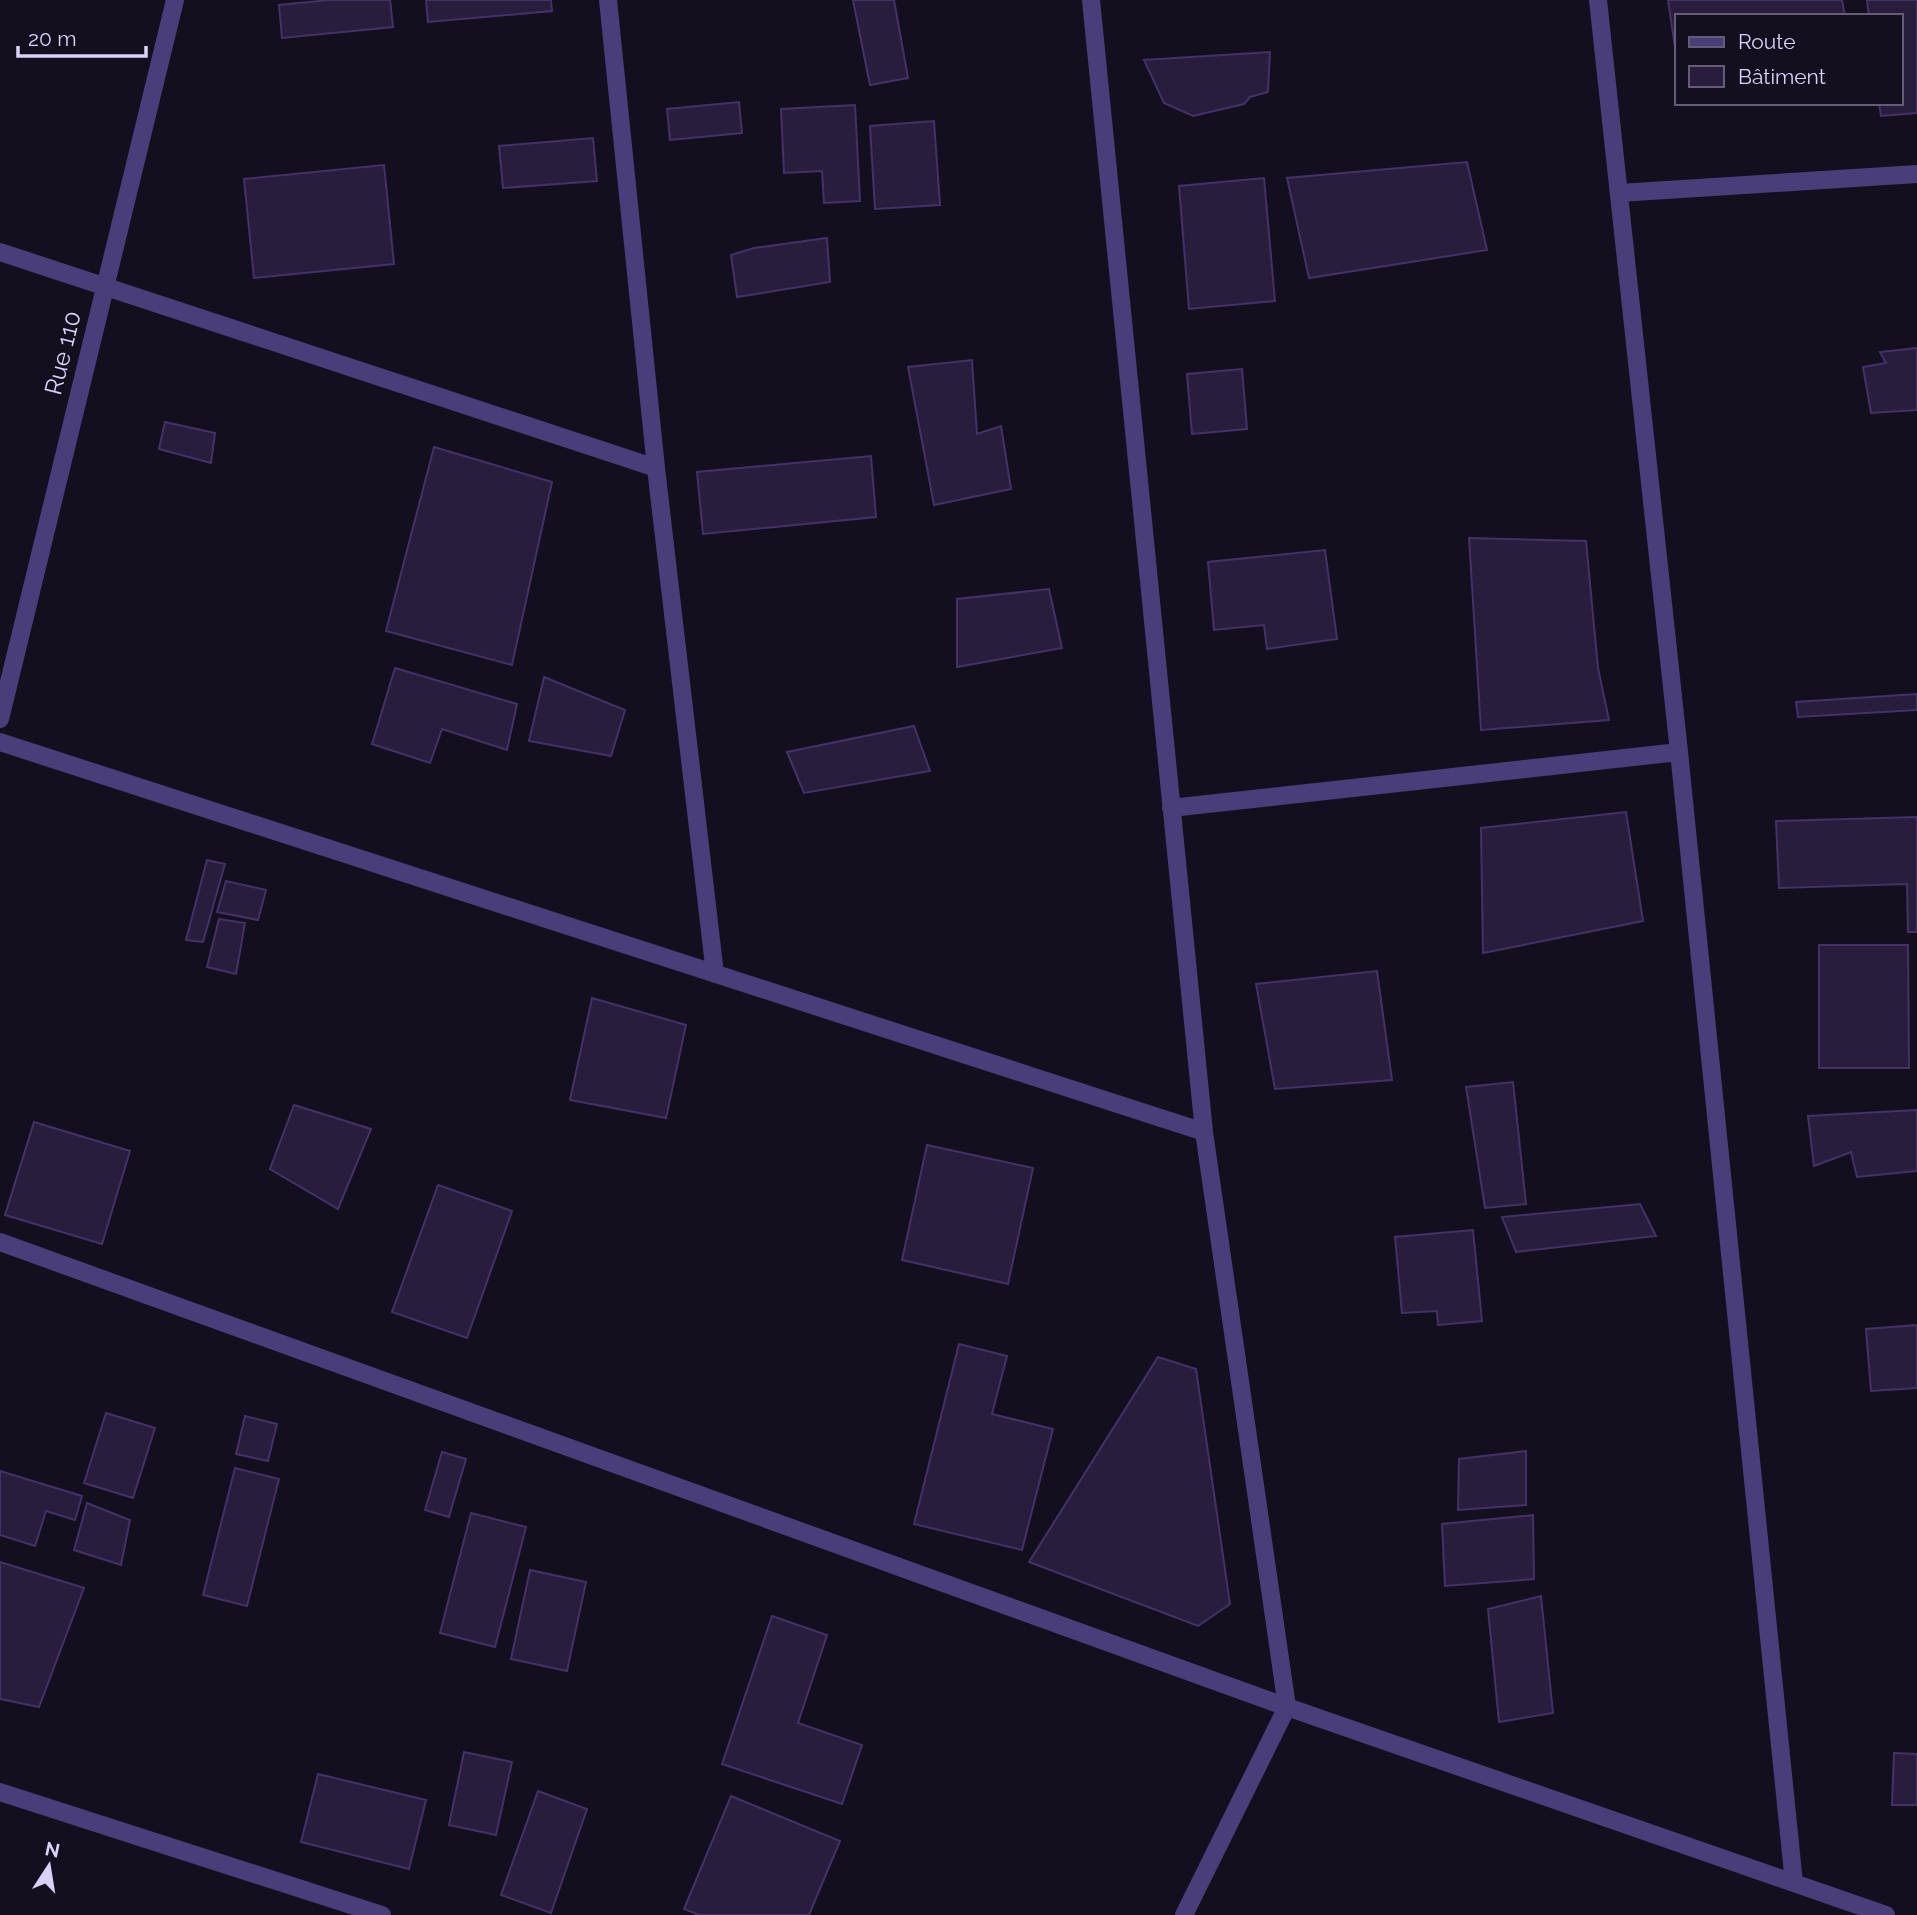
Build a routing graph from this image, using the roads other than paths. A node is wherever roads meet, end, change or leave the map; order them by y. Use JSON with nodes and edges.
{"nodes":[{"id":1,"x":175,"y":0,"type":"edge"},
{"id":2,"x":608,"y":0,"type":"edge"},
{"id":3,"x":1091,"y":0,"type":"edge"},
{"id":4,"x":1598,"y":0,"type":"edge"},
{"id":5,"x":1917,"y":174,"type":"edge"},
{"id":6,"x":1619,"y":193,"type":"junction"},
{"id":7,"x":0,"y":252,"type":"edge"},
{"id":8,"x":104,"y":286,"type":"junction"},
{"id":9,"x":656,"y":468,"type":"junction"},
{"id":10,"x":0,"y":719,"type":"edge"},
{"id":11,"x":0,"y":742,"type":"edge"},
{"id":12,"x":1679,"y":751,"type":"junction"},
{"id":13,"x":1171,"y":808,"type":"junction"},
{"id":14,"x":715,"y":974,"type":"junction"},
{"id":15,"x":1204,"y":1132,"type":"junction"},
{"id":16,"x":0,"y":1242,"type":"edge"},
{"id":17,"x":1287,"y":1707,"type":"junction"},
{"id":18,"x":0,"y":1792,"type":"edge"},
{"id":19,"x":1794,"y":1883,"type":"junction"},
{"id":20,"x":382,"y":1915,"type":"edge"},
{"id":21,"x":1184,"y":1915,"type":"edge"},
{"id":22,"x":1886,"y":1915,"type":"edge"}],
"edges":[{"from":1,"to":8,"type":"street","name":"Rue 110"},
{"from":2,"to":9,"type":"street"},
{"from":3,"to":13,"type":"street"},
{"from":4,"to":6,"type":"street"},
{"from":5,"to":6,"type":"street"},
{"from":6,"to":12,"type":"street"},
{"from":7,"to":8,"type":"street"},
{"from":8,"to":9,"type":"street"},
{"from":8,"to":10,"type":"street","name":"Rue 110"},
{"from":9,"to":14,"type":"street"},
{"from":11,"to":14,"type":"street"},
{"from":12,"to":13,"type":"street"},
{"from":12,"to":19,"type":"street"},
{"from":13,"to":15,"type":"street"},
{"from":14,"to":15,"type":"street"},
{"from":15,"to":17,"type":"street"},
{"from":16,"to":17,"type":"street"},
{"from":17,"to":19,"type":"street"},
{"from":17,"to":21,"type":"street"},
{"from":18,"to":20,"type":"street"},
{"from":19,"to":22,"type":"street"}]}
